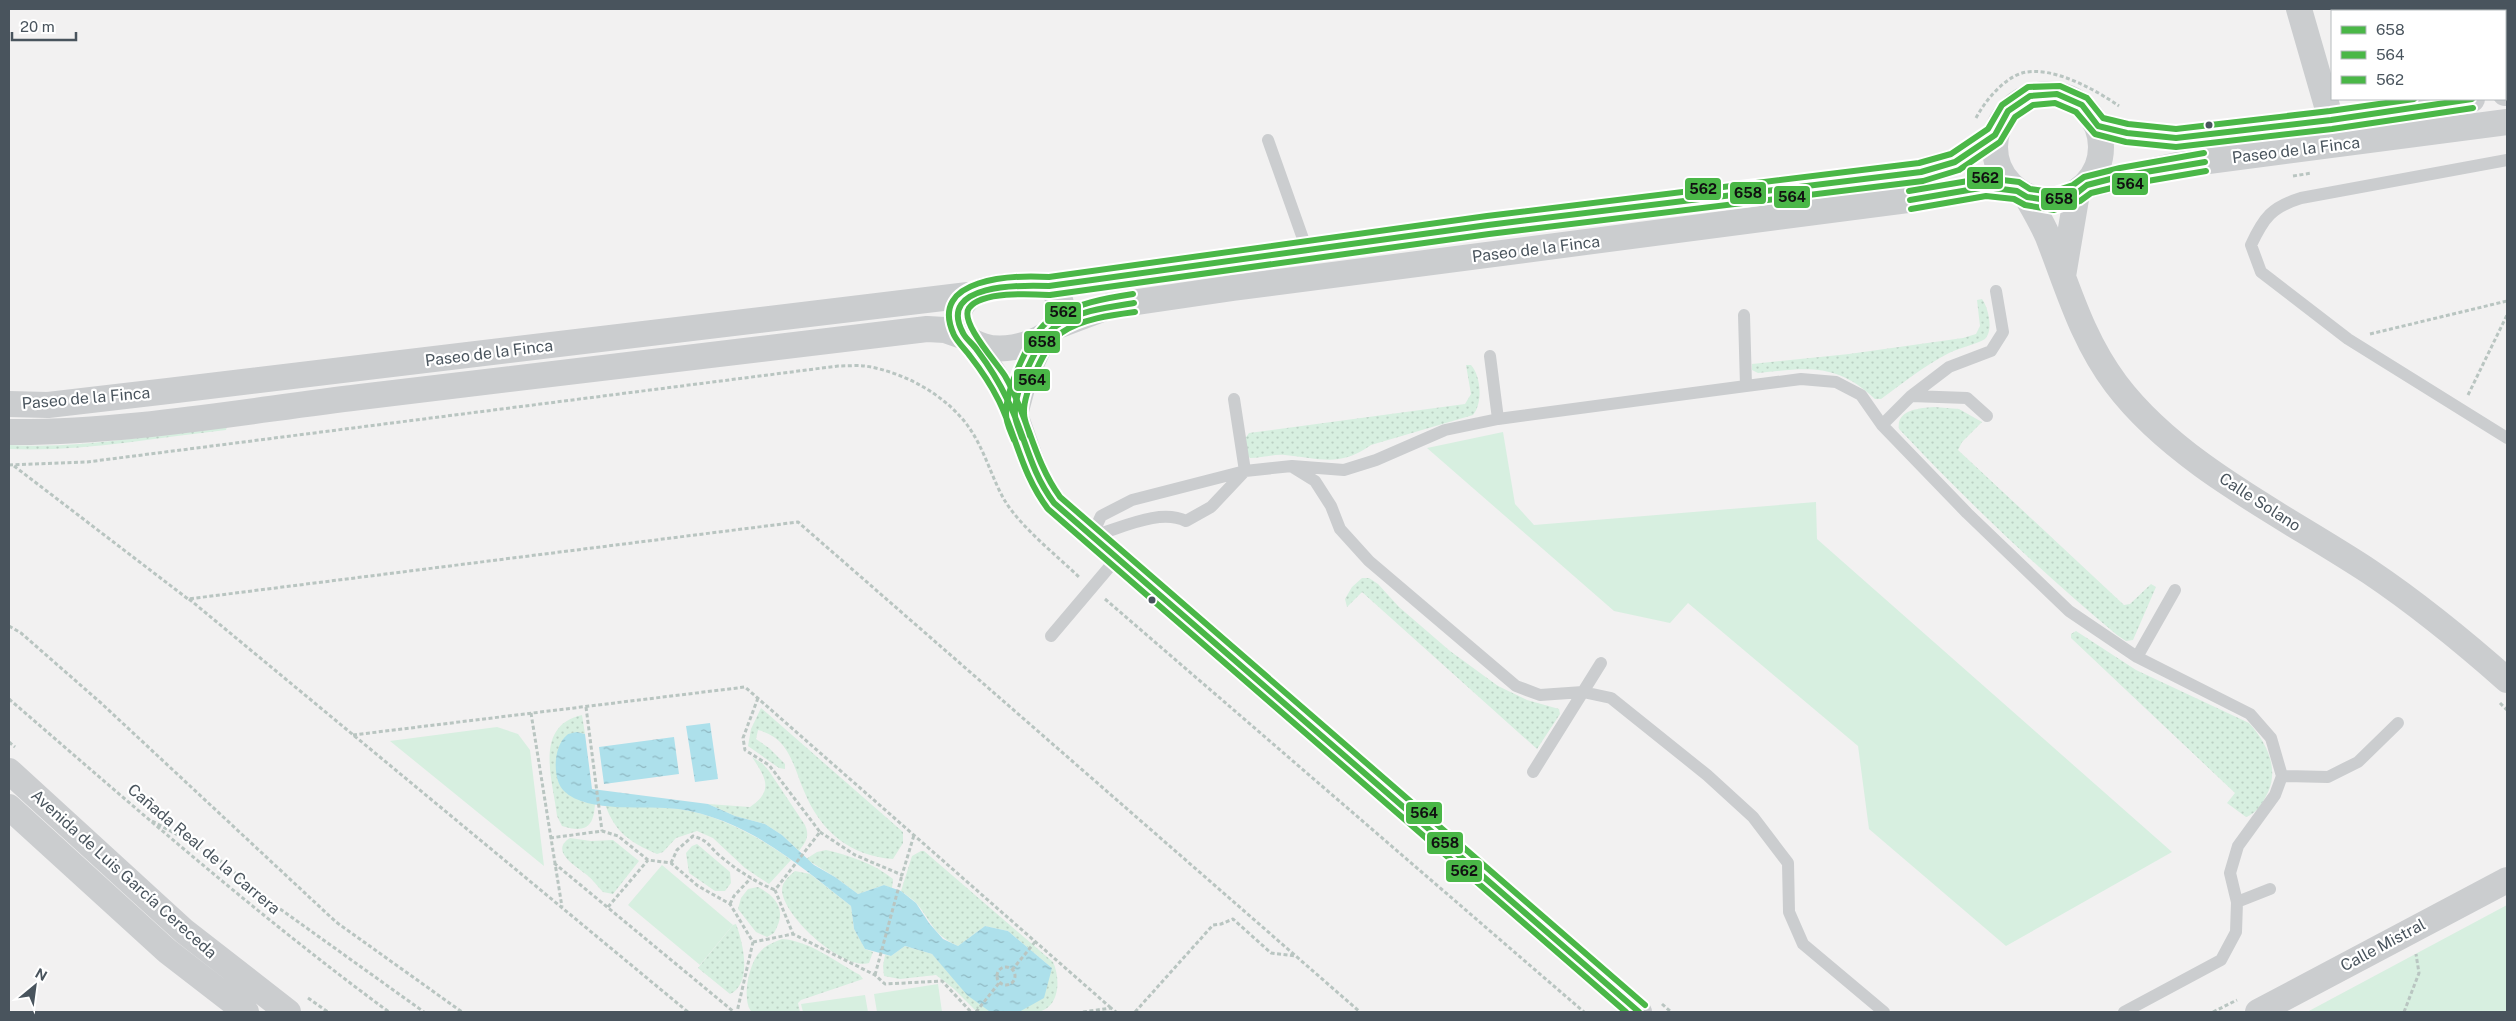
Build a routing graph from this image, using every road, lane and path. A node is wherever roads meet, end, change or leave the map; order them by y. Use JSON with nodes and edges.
{"nodes":[{"id":1,"x":2299,"y":9,"type":"edge"},
{"id":2,"x":2465,"y":100,"type":"edge"},
{"id":3,"x":2331,"y":120,"type":"junction"},
{"id":4,"x":2507,"y":122,"type":"edge"},
{"id":5,"x":2098,"y":126,"type":"junction"},
{"id":6,"x":1996,"y":135,"type":"junction"},
{"id":7,"x":1268,"y":140,"type":"dead end"},
{"id":8,"x":2507,"y":160,"type":"edge"},
{"id":9,"x":2082,"y":189,"type":"junction"},
{"id":10,"x":2022,"y":194,"type":"junction"},
{"id":11,"x":1307,"y":250,"type":"junction"},
{"id":12,"x":2063,"y":280,"type":"junction"},
{"id":13,"x":1049,"y":286,"type":"junction"},
{"id":14,"x":1996,"y":291,"type":"dead end"},
{"id":15,"x":968,"y":295,"type":"junction"},
{"id":16,"x":2507,"y":301,"type":"edge"},
{"id":17,"x":1744,"y":315,"type":"dead end"},
{"id":18,"x":2507,"y":315,"type":"edge"},
{"id":19,"x":1051,"y":331,"type":"junction"},
{"id":20,"x":2348,"y":339,"type":"junction"},
{"id":21,"x":968,"y":340,"type":"junction"},
{"id":22,"x":1490,"y":356,"type":"dead end"},
{"id":23,"x":1746,"y":386,"type":"junction"},
{"id":24,"x":1911,"y":396,"type":"junction"},
{"id":25,"x":1234,"y":399,"type":"dead end"},
{"id":26,"x":9,"y":404,"type":"edge"},
{"id":27,"x":2461,"y":410,"type":"junction"},
{"id":28,"x":1015,"y":414,"type":"junction"},
{"id":29,"x":1987,"y":416,"type":"dead end"},
{"id":30,"x":1498,"y":419,"type":"junction"},
{"id":31,"x":1882,"y":425,"type":"junction"},
{"id":32,"x":9,"y":432,"type":"edge"},
{"id":33,"x":2507,"y":438,"type":"edge"},
{"id":34,"x":11,"y":465,"type":"edge"},
{"id":35,"x":1292,"y":466,"type":"junction"},
{"id":36,"x":1246,"y":471,"type":"junction"},
{"id":37,"x":1092,"y":536,"type":"junction"},
{"id":38,"x":1117,"y":558,"type":"junction"},
{"id":39,"x":1091,"y":588,"type":"junction"},
{"id":40,"x":2175,"y":590,"type":"dead end"},
{"id":41,"x":188,"y":599,"type":"junction"},
{"id":42,"x":9,"y":626,"type":"edge"},
{"id":43,"x":1051,"y":636,"type":"dead end"},
{"id":44,"x":2137,"y":657,"type":"junction"},
{"id":45,"x":1601,"y":663,"type":"dead end"},
{"id":46,"x":2507,"y":680,"type":"edge"},
{"id":47,"x":1583,"y":692,"type":"junction"},
{"id":48,"x":758,"y":698,"type":"junction"},
{"id":49,"x":9,"y":699,"type":"edge"},
{"id":50,"x":586,"y":706,"type":"junction"},
{"id":51,"x":531,"y":713,"type":"junction"},
{"id":52,"x":2398,"y":723,"type":"dead end"},
{"id":53,"x":353,"y":735,"type":"junction"},
{"id":54,"x":9,"y":771,"type":"edge"},
{"id":55,"x":1533,"y":772,"type":"dead end"},
{"id":56,"x":2282,"y":776,"type":"junction"},
{"id":57,"x":9,"y":807,"type":"edge"},
{"id":58,"x":147,"y":818,"type":"junction"},
{"id":59,"x":602,"y":831,"type":"junction"},
{"id":60,"x":820,"y":832,"type":"junction"},
{"id":61,"x":914,"y":835,"type":"junction"},
{"id":62,"x":550,"y":838,"type":"junction"},
{"id":63,"x":648,"y":860,"type":"junction"},
{"id":64,"x":670,"y":863,"type":"junction"},
{"id":65,"x":554,"y":864,"type":"junction"},
{"id":66,"x":902,"y":875,"type":"junction"},
{"id":67,"x":751,"y":878,"type":"junction"},
{"id":68,"x":2507,"y":880,"type":"edge"},
{"id":69,"x":2270,"y":889,"type":"dead end"},
{"id":70,"x":775,"y":890,"type":"junction"},
{"id":71,"x":2237,"y":902,"type":"junction"},
{"id":72,"x":730,"y":904,"type":"junction"},
{"id":73,"x":562,"y":907,"type":"junction"},
{"id":74,"x":608,"y":908,"type":"junction"},
{"id":75,"x":793,"y":934,"type":"junction"},
{"id":76,"x":753,"y":942,"type":"junction"},
{"id":77,"x":1035,"y":942,"type":"junction"},
{"id":78,"x":2414,"y":950,"type":"dead end"},
{"id":79,"x":1296,"y":956,"type":"junction"},
{"id":80,"x":1012,"y":970,"type":"junction"},
{"id":81,"x":875,"y":975,"type":"junction"},
{"id":82,"x":1000,"y":983,"type":"junction"},
{"id":83,"x":1648,"y":1006,"type":"edge"},
{"id":84,"x":1111,"y":1008,"type":"junction"},
{"id":85,"x":246,"y":1012,"type":"edge"},
{"id":86,"x":288,"y":1012,"type":"edge"},
{"id":87,"x":389,"y":1012,"type":"edge"},
{"id":88,"x":424,"y":1012,"type":"edge"},
{"id":89,"x":462,"y":1012,"type":"edge"},
{"id":90,"x":688,"y":1012,"type":"edge"},
{"id":91,"x":736,"y":1012,"type":"edge"},
{"id":92,"x":971,"y":1012,"type":"edge"},
{"id":93,"x":976,"y":1012,"type":"edge"},
{"id":94,"x":1083,"y":1012,"type":"edge"},
{"id":95,"x":1116,"y":1012,"type":"edge"},
{"id":96,"x":1135,"y":1012,"type":"edge"},
{"id":97,"x":1360,"y":1012,"type":"edge"},
{"id":98,"x":1584,"y":1012,"type":"edge"},
{"id":99,"x":1671,"y":1012,"type":"edge"},
{"id":100,"x":1884,"y":1012,"type":"edge"},
{"id":101,"x":2124,"y":1012,"type":"edge"},
{"id":102,"x":2258,"y":1012,"type":"edge"},
{"id":103,"x":2404,"y":1012,"type":"edge"}],
"edges":[{"from":1,"to":3,"type":"street","name":"Paseo de la Finca"},
{"from":2,"to":3,"type":"street","name":"Paseo de la Finca"},
{"from":3,"to":5,"type":"street","name":"Paseo de la Finca"},
{"from":4,"to":9,"type":"street","name":"Paseo de la Finca"},
{"from":5,"to":6,"type":"street"},
{"from":5,"to":9,"type":"street"},
{"from":6,"to":10,"type":"street"},
{"from":6,"to":11,"type":"street","name":"Paseo de la Finca"},
{"from":7,"to":11,"type":"lane"},
{"from":8,"to":20,"type":"lane"},
{"from":9,"to":10,"type":"street"},
{"from":9,"to":12,"type":"street","name":"Calle Solano"},
{"from":10,"to":12,"type":"street","name":"Calle Solano"},
{"from":10,"to":19,"type":"street","name":"Paseo de la Finca"},
{"from":11,"to":13,"type":"street","name":"Paseo de la Finca"},
{"from":12,"to":46,"type":"street","name":"Calle Solano"},
{"from":13,"to":15,"type":"street"},
{"from":13,"to":19,"type":"street"},
{"from":14,"to":24,"type":"lane"},
{"from":15,"to":21,"type":"street"},
{"from":15,"to":26,"type":"street","name":"Paseo de la Finca"},
{"from":16,"to":20,"type":"path"},
{"from":17,"to":23,"type":"lane"},
{"from":18,"to":27,"type":"path"},
{"from":19,"to":21,"type":"street"},
{"from":19,"to":28,"type":"street"},
{"from":20,"to":27,"type":"lane"},
{"from":21,"to":28,"type":"street"},
{"from":21,"to":32,"type":"street","name":"Paseo de la Finca"},
{"from":22,"to":30,"type":"lane"},
{"from":23,"to":30,"type":"lane"},
{"from":23,"to":31,"type":"lane"},
{"from":24,"to":29,"type":"lane"},
{"from":24,"to":31,"type":"lane"},
{"from":25,"to":36,"type":"lane"},
{"from":27,"to":33,"type":"lane"},
{"from":28,"to":37,"type":"street"},
{"from":30,"to":35,"type":"lane"},
{"from":31,"to":44,"type":"lane"},
{"from":34,"to":39,"type":"path"},
{"from":34,"to":41,"type":"path"},
{"from":35,"to":36,"type":"lane"},
{"from":35,"to":47,"type":"lane"},
{"from":36,"to":37,"type":"lane"},
{"from":36,"to":37,"type":"lane"},
{"from":37,"to":38,"type":"street"},
{"from":38,"to":39,"type":"lane"},
{"from":38,"to":83,"type":"street"},
{"from":39,"to":43,"type":"lane"},
{"from":39,"to":98,"type":"path"},
{"from":40,"to":44,"type":"lane"},
{"from":41,"to":53,"type":"path"},
{"from":41,"to":79,"type":"path"},
{"from":42,"to":89,"type":"path"},
{"from":44,"to":56,"type":"lane"},
{"from":45,"to":47,"type":"lane"},
{"from":47,"to":55,"type":"lane"},
{"from":47,"to":100,"type":"lane"},
{"from":48,"to":50,"type":"path"},
{"from":48,"to":60,"type":"path"},
{"from":48,"to":61,"type":"path"},
{"from":49,"to":58,"type":"path","name":"Cañada Real de la Carrera"},
{"from":50,"to":51,"type":"path"},
{"from":50,"to":59,"type":"path"},
{"from":51,"to":53,"type":"path"},
{"from":51,"to":62,"type":"path"},
{"from":52,"to":56,"type":"lane"},
{"from":53,"to":73,"type":"path"},
{"from":54,"to":86,"type":"street","name":"Avenida de Luis García Cereceda"},
{"from":56,"to":71,"type":"lane"},
{"from":57,"to":85,"type":"street","name":"Avenida de Luis García Cereceda"},
{"from":58,"to":87,"type":"path","name":"Cañada Real de la Carrera"},
{"from":58,"to":88,"type":"path"},
{"from":59,"to":62,"type":"path"},
{"from":59,"to":63,"type":"path"},
{"from":60,"to":66,"type":"path"},
{"from":60,"to":70,"type":"path"},
{"from":61,"to":66,"type":"path"},
{"from":61,"to":77,"type":"path"},
{"from":62,"to":65,"type":"path"},
{"from":63,"to":64,"type":"path"},
{"from":63,"to":74,"type":"path"},
{"from":64,"to":67,"type":"path"},
{"from":64,"to":72,"type":"path"},
{"from":65,"to":73,"type":"path"},
{"from":65,"to":74,"type":"path"},
{"from":66,"to":81,"type":"path"},
{"from":67,"to":70,"type":"path"},
{"from":67,"to":72,"type":"path"},
{"from":68,"to":102,"type":"street","name":"Calle Mistral"},
{"from":69,"to":71,"type":"lane"},
{"from":70,"to":75,"type":"path"},
{"from":71,"to":101,"type":"lane"},
{"from":72,"to":76,"type":"path"},
{"from":73,"to":90,"type":"path"},
{"from":74,"to":91,"type":"path"},
{"from":75,"to":76,"type":"path"},
{"from":75,"to":81,"type":"path"},
{"from":76,"to":91,"type":"path"},
{"from":77,"to":80,"type":"path"},
{"from":77,"to":84,"type":"path"},
{"from":78,"to":103,"type":"path"},
{"from":79,"to":96,"type":"path"},
{"from":79,"to":97,"type":"path"},
{"from":80,"to":82,"type":"path"},
{"from":80,"to":82,"type":"path"},
{"from":81,"to":92,"type":"path"},
{"from":82,"to":93,"type":"path"},
{"from":83,"to":99,"type":"path"},
{"from":84,"to":94,"type":"path"},
{"from":84,"to":95,"type":"path"}]}
